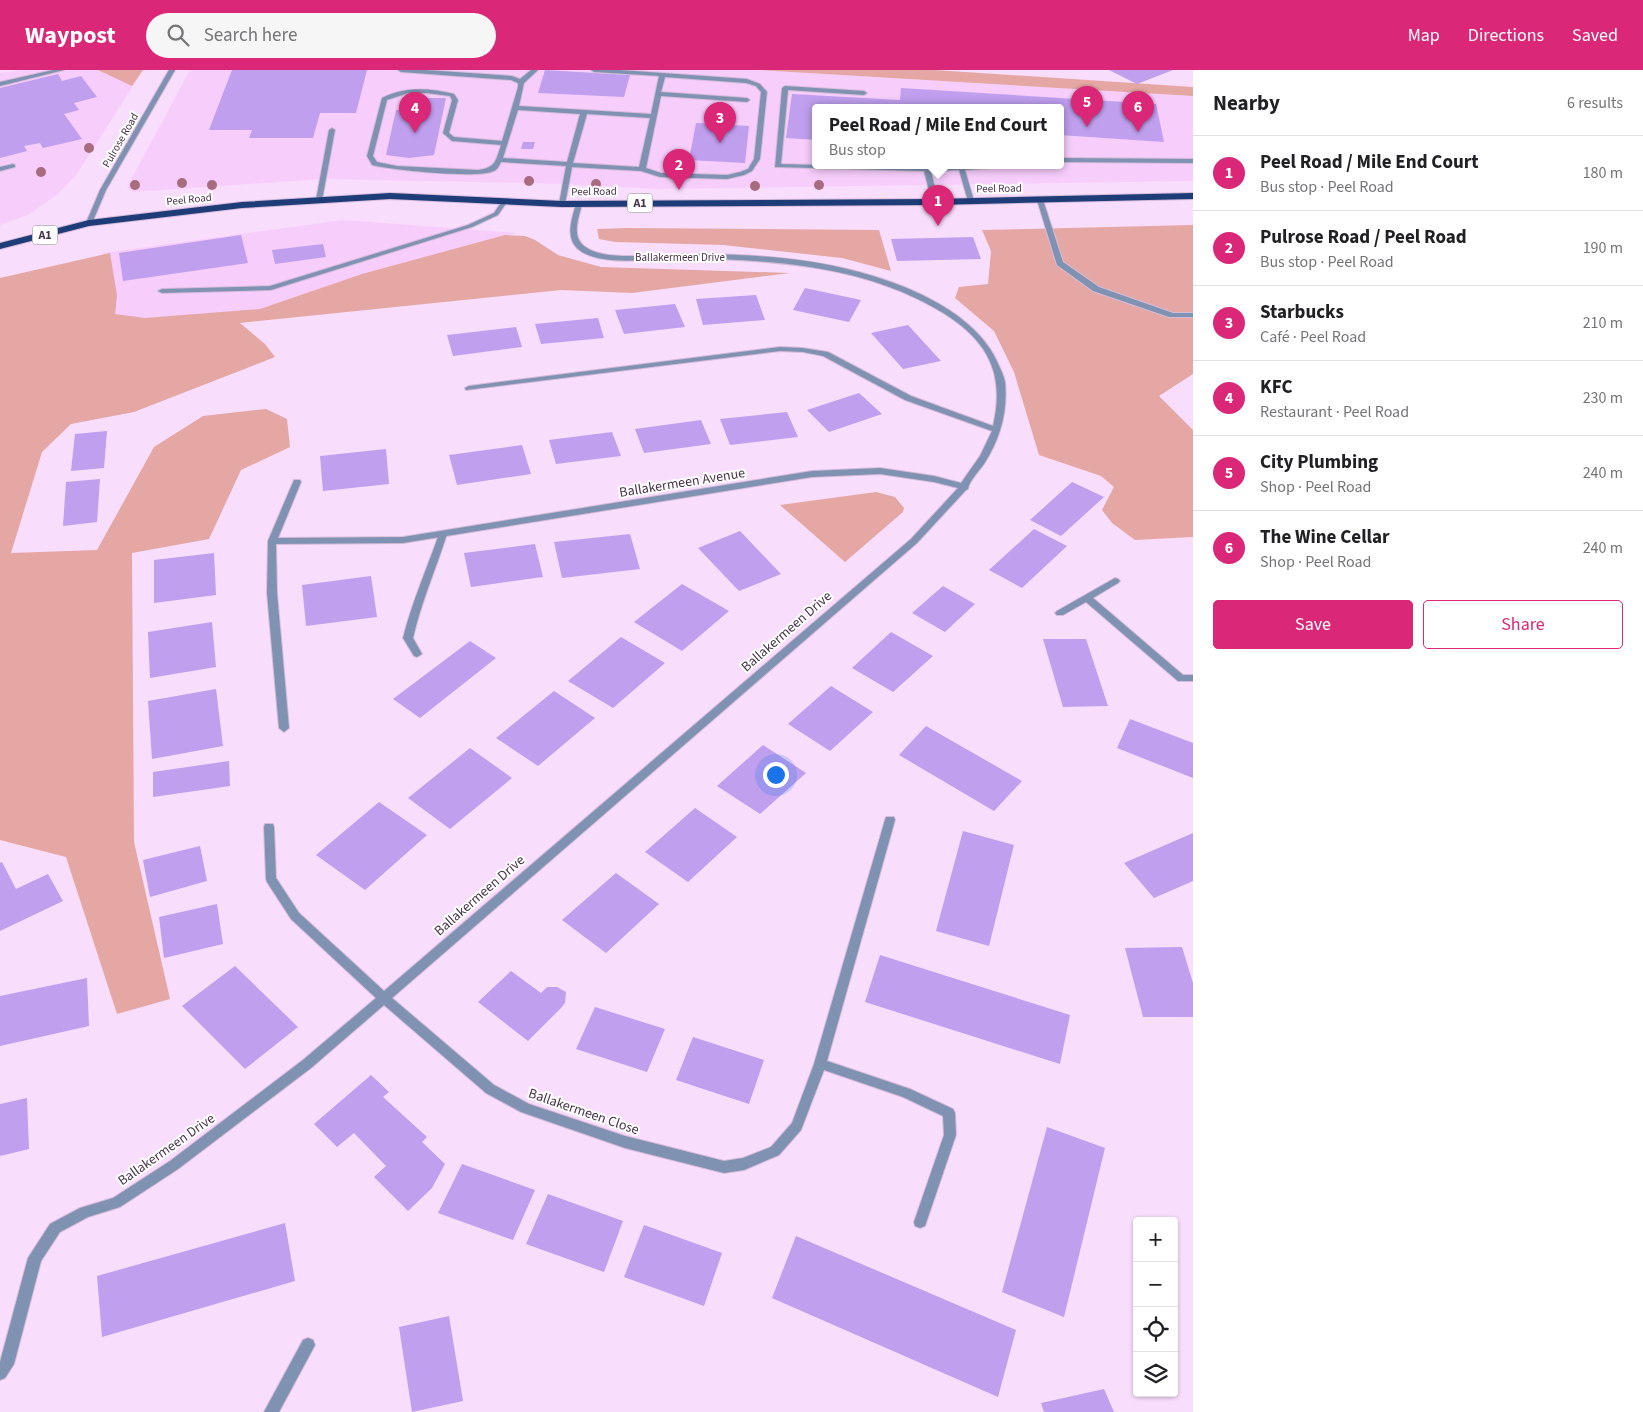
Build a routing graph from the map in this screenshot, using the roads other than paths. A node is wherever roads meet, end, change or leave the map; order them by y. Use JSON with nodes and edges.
{"nodes":[{"id":1,"x":61,"y":70,"type":"edge"},
{"id":2,"x":172,"y":70,"type":"edge"},
{"id":3,"x":401,"y":70,"type":"edge"},
{"id":4,"x":536,"y":70,"type":"edge"},
{"id":5,"x":594,"y":70,"type":"edge"},
{"id":6,"x":662,"y":75,"type":"junction"},
{"id":7,"x":521,"y":82,"type":"junction"},
{"id":8,"x":0,"y":84,"type":"edge"},
{"id":9,"x":864,"y":93,"type":"dead end"},
{"id":10,"x":658,"y":94,"type":"junction"},
{"id":11,"x":746,"y":100,"type":"dead end"},
{"id":12,"x":516,"y":108,"type":"junction"},
{"id":13,"x":584,"y":112,"type":"junction"},
{"id":14,"x":654,"y":116,"type":"junction"},
{"id":15,"x":332,"y":130,"type":"dead end"},
{"id":16,"x":504,"y":143,"type":"junction"},
{"id":17,"x":1064,"y":160,"type":"edge"},
{"id":18,"x":1193,"y":161,"type":"edge"},
{"id":19,"x":497,"y":163,"type":"junction"},
{"id":20,"x":13,"y":166,"type":"dead end"},
{"id":21,"x":569,"y":166,"type":"junction"},
{"id":22,"x":812,"y":167,"type":"edge"},
{"id":23,"x":0,"y":169,"type":"edge"},
{"id":24,"x":642,"y":169,"type":"junction"},
{"id":25,"x":890,"y":169,"type":"edge"},
{"id":26,"x":971,"y":169,"type":"edge"},
{"id":27,"x":927,"y":170,"type":"junction"},
{"id":28,"x":962,"y":170,"type":"junction"},
{"id":29,"x":1193,"y":196,"type":"edge"},
{"id":30,"x":319,"y":200,"type":"junction"},
{"id":31,"x":1040,"y":200,"type":"junction"},
{"id":32,"x":971,"y":201,"type":"junction"},
{"id":33,"x":504,"y":202,"type":"junction"},
{"id":34,"x":935,"y":202,"type":"junction"},
{"id":35,"x":562,"y":204,"type":"junction"},
{"id":36,"x":579,"y":204,"type":"junction"},
{"id":37,"x":89,"y":223,"type":"junction"},
{"id":38,"x":0,"y":246,"type":"edge"},
{"id":39,"x":162,"y":291,"type":"dead end"},
{"id":40,"x":1193,"y":315,"type":"edge"},
{"id":41,"x":469,"y":388,"type":"dead end"},
{"id":42,"x":997,"y":430,"type":"junction"},
{"id":43,"x":297,"y":482,"type":"dead end"},
{"id":44,"x":965,"y":487,"type":"junction"},
{"id":45,"x":443,"y":534,"type":"junction"},
{"id":46,"x":272,"y":540,"type":"junction"},
{"id":47,"x":1115,"y":581,"type":"dead end"},
{"id":48,"x":1087,"y":598,"type":"junction"},
{"id":49,"x":1060,"y":613,"type":"dead end"},
{"id":50,"x":417,"y":654,"type":"dead end"},
{"id":51,"x":1193,"y":678,"type":"edge"},
{"id":52,"x":284,"y":728,"type":"dead end"},
{"id":53,"x":890,"y":820,"type":"dead end"},
{"id":54,"x":269,"y":827,"type":"dead end"},
{"id":55,"x":383,"y":997,"type":"junction"},
{"id":56,"x":820,"y":1064,"type":"junction"},
{"id":57,"x":920,"y":1222,"type":"dead end"},
{"id":58,"x":308,"y":1345,"type":"dead end"},
{"id":59,"x":0,"y":1373,"type":"edge"},
{"id":60,"x":271,"y":1412,"type":"edge"}],
"edges":[{"from":1,"to":8,"type":"street"},
{"from":2,"to":37,"type":"street","name":"Pulrose Road"},
{"from":3,"to":7,"type":"street"},
{"from":4,"to":7,"type":"street"},
{"from":5,"to":6,"type":"street"},
{"from":6,"to":10,"type":"street"},
{"from":6,"to":24,"type":"street"},
{"from":7,"to":12,"type":"street"},
{"from":9,"to":22,"type":"street"},
{"from":10,"to":11,"type":"street"},
{"from":10,"to":14,"type":"street"},
{"from":12,"to":13,"type":"street"},
{"from":12,"to":16,"type":"street"},
{"from":13,"to":14,"type":"street"},
{"from":13,"to":21,"type":"street"},
{"from":14,"to":24,"type":"street"},
{"from":15,"to":30,"type":"street"},
{"from":16,"to":19,"type":"street"},
{"from":16,"to":19,"type":"street"},
{"from":17,"to":18,"type":"street"},
{"from":19,"to":21,"type":"street"},
{"from":20,"to":23,"type":"street"},
{"from":21,"to":24,"type":"street"},
{"from":21,"to":35,"type":"street"},
{"from":25,"to":27,"type":"street"},
{"from":26,"to":28,"type":"street"},
{"from":27,"to":28,"type":"street"},
{"from":27,"to":34,"type":"street"},
{"from":28,"to":32,"type":"street"},
{"from":29,"to":31,"type":"highway","name":"Peel Road","number":"A1"},
{"from":30,"to":33,"type":"highway","name":"Peel Road","number":"A1"},
{"from":30,"to":37,"type":"highway","name":"Peel Road","number":"A1"},
{"from":31,"to":32,"type":"highway","name":"Peel Road","number":"A1"},
{"from":31,"to":40,"type":"street"},
{"from":32,"to":34,"type":"highway","name":"Peel Road","number":"A1"},
{"from":33,"to":35,"type":"highway","name":"Peel Road","number":"A1"},
{"from":33,"to":39,"type":"street"},
{"from":34,"to":36,"type":"highway","name":"Peel Road","number":"A1"},
{"from":35,"to":36,"type":"highway","name":"Peel Road","number":"A1"},
{"from":36,"to":42,"type":"street","name":"Ballakermeen Drive"},
{"from":37,"to":38,"type":"highway","name":"Peel Road","number":"A1"},
{"from":41,"to":42,"type":"street"},
{"from":42,"to":44,"type":"street","name":"Ballakermeen Drive"},
{"from":43,"to":46,"type":"street"},
{"from":44,"to":45,"type":"street","name":"Ballakermeen Avenue"},
{"from":44,"to":55,"type":"street","name":"Ballakermeen Drive"},
{"from":45,"to":46,"type":"street","name":"Ballakermeen Avenue"},
{"from":45,"to":50,"type":"street"},
{"from":46,"to":52,"type":"street"},
{"from":47,"to":48,"type":"street"},
{"from":48,"to":49,"type":"street"},
{"from":48,"to":51,"type":"street"},
{"from":53,"to":56,"type":"street","name":"Ballakermeen Close"},
{"from":54,"to":55,"type":"street","name":"Ballakermeen Close"},
{"from":55,"to":56,"type":"street","name":"Ballakermeen Close"},
{"from":55,"to":59,"type":"street","name":"Ballakermeen Drive"},
{"from":56,"to":57,"type":"street"},
{"from":58,"to":60,"type":"street"}]}
